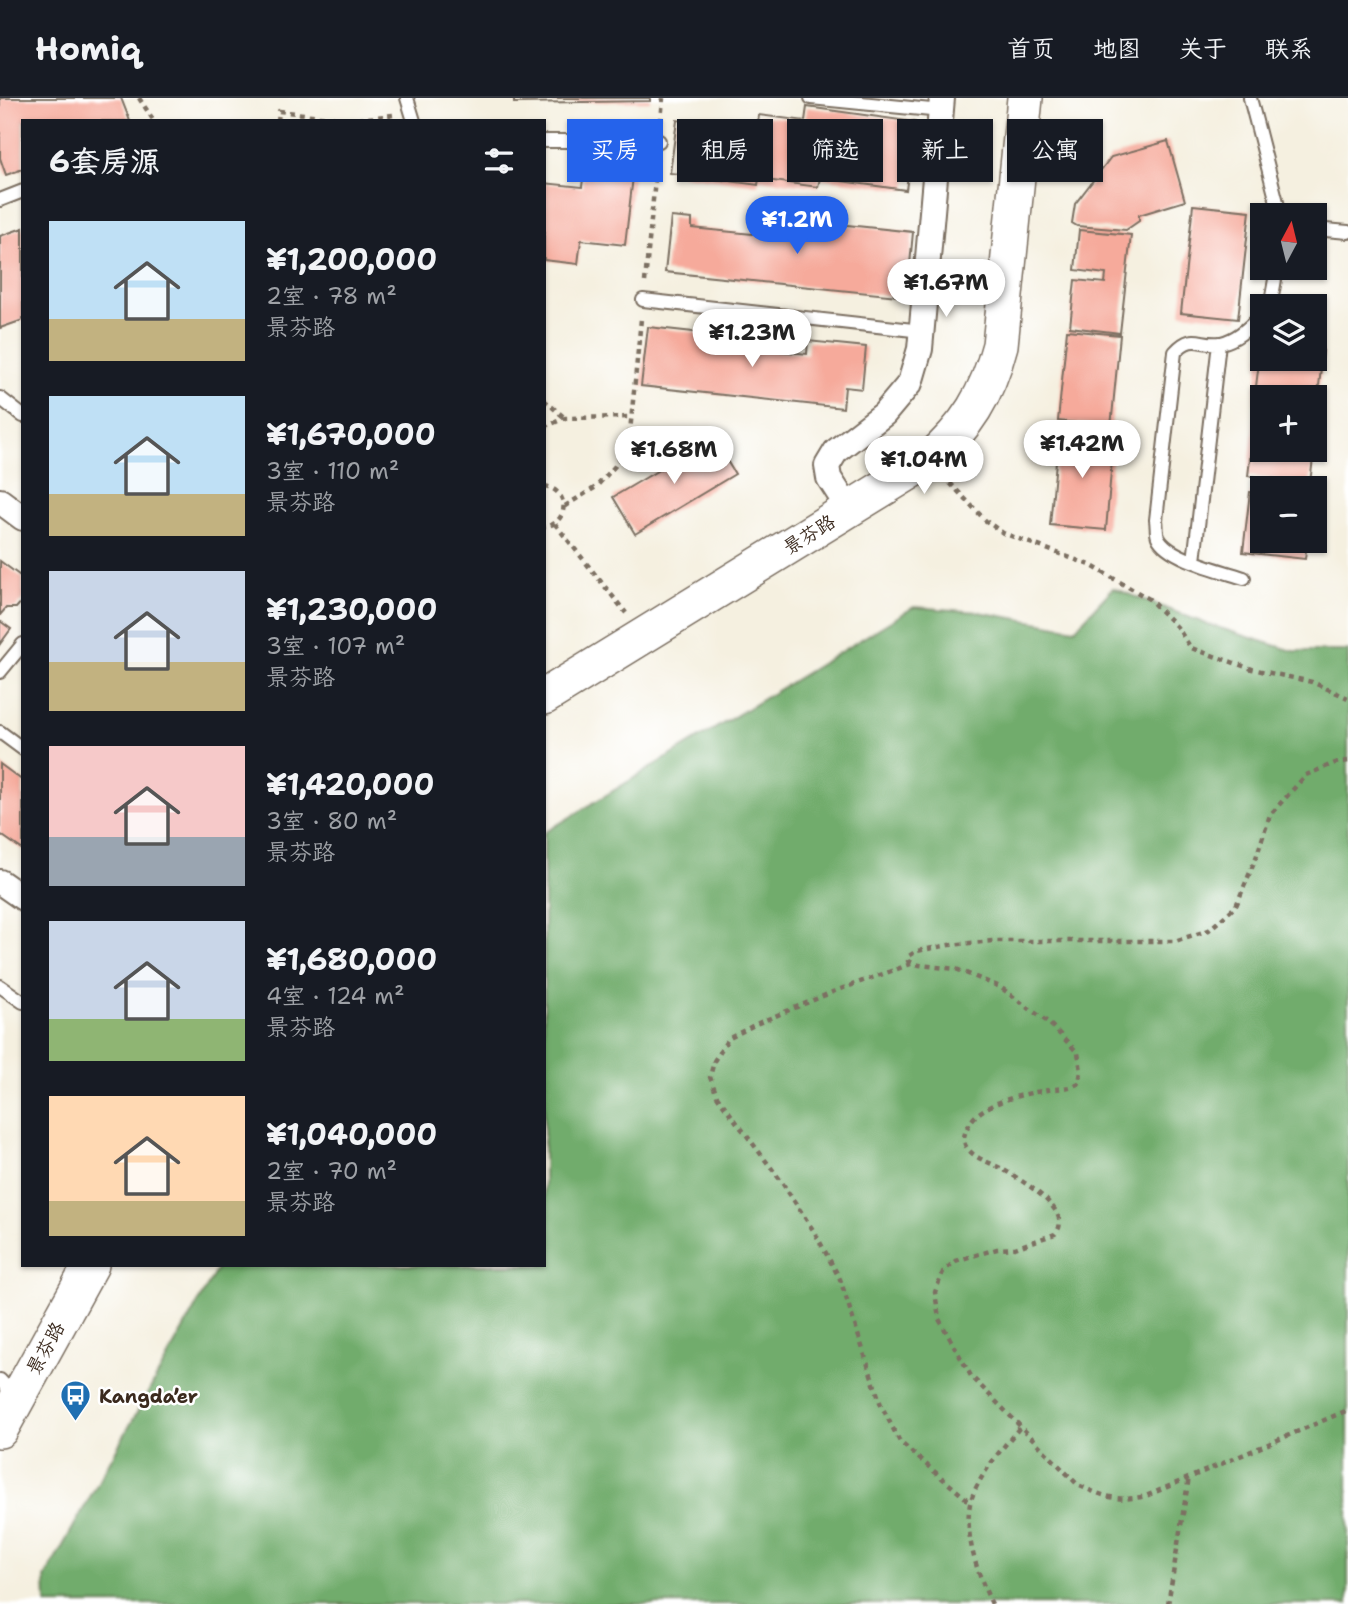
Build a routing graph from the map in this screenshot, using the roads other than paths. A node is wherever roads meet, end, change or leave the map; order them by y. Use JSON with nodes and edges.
{"nodes":[{"id":1,"x":407,"y":98,"type":"edge"},
{"id":2,"x":811,"y":98,"type":"edge"},
{"id":3,"x":1250,"y":98,"type":"edge"},
{"id":4,"x":1028,"y":99,"type":"edge"},
{"id":5,"x":942,"y":104,"type":"edge"},
{"id":6,"x":412,"y":117,"type":"edge"},
{"id":7,"x":546,"y":141,"type":"edge"},
{"id":8,"x":567,"y":141,"type":"edge"},
{"id":9,"x":21,"y":192,"type":"edge"},
{"id":10,"x":0,"y":200,"type":"edge"},
{"id":11,"x":1277,"y":203,"type":"edge"},
{"id":12,"x":1327,"y":230,"type":"edge"},
{"id":13,"x":1348,"y":232,"type":"edge"},
{"id":14,"x":643,"y":300,"type":"dead end"},
{"id":15,"x":1250,"y":326,"type":"edge"},
{"id":16,"x":922,"y":331,"type":"junction"},
{"id":17,"x":1219,"y":343,"type":"junction"},
{"id":18,"x":0,"y":398,"type":"edge"},
{"id":19,"x":21,"y":414,"type":"edge"},
{"id":20,"x":0,"y":501,"type":"edge"},
{"id":21,"x":849,"y":509,"type":"junction"},
{"id":22,"x":21,"y":517,"type":"edge"},
{"id":23,"x":1194,"y":561,"type":"junction"},
{"id":24,"x":1244,"y":578,"type":"dead end"},
{"id":25,"x":21,"y":646,"type":"edge"},
{"id":26,"x":0,"y":672,"type":"edge"},
{"id":27,"x":546,"y":696,"type":"edge"},
{"id":28,"x":0,"y":732,"type":"edge"},
{"id":29,"x":21,"y":748,"type":"edge"},
{"id":30,"x":0,"y":882,"type":"edge"},
{"id":31,"x":21,"y":897,"type":"edge"},
{"id":32,"x":0,"y":986,"type":"edge"},
{"id":33,"x":21,"y":1001,"type":"edge"},
{"id":34,"x":90,"y":1267,"type":"edge"},
{"id":35,"x":8,"y":1390,"type":"edge"},
{"id":36,"x":0,"y":1430,"type":"edge"}],
"edges":[{"from":1,"to":6,"type":"lane"},
{"from":2,"to":5,"type":"lane"},
{"from":3,"to":11,"type":"lane"},
{"from":4,"to":21,"type":"street","name":"景芬路"},
{"from":5,"to":16,"type":"street"},
{"from":7,"to":8,"type":"lane"},
{"from":9,"to":10,"type":"lane"},
{"from":12,"to":13,"type":"lane"},
{"from":14,"to":16,"type":"lane"},
{"from":15,"to":17,"type":"lane"},
{"from":16,"to":21,"type":"street"},
{"from":17,"to":23,"type":"lane"},
{"from":17,"to":23,"type":"lane"},
{"from":18,"to":19,"type":"lane"},
{"from":20,"to":22,"type":"street"},
{"from":21,"to":27,"type":"street","name":"景芬路"},
{"from":23,"to":24,"type":"lane"},
{"from":25,"to":26,"type":"lane"},
{"from":28,"to":29,"type":"lane"},
{"from":30,"to":31,"type":"street"},
{"from":32,"to":33,"type":"lane"},
{"from":34,"to":35,"type":"street","name":"景芬路"},
{"from":35,"to":36,"type":"street","name":"景芬路"}]}
